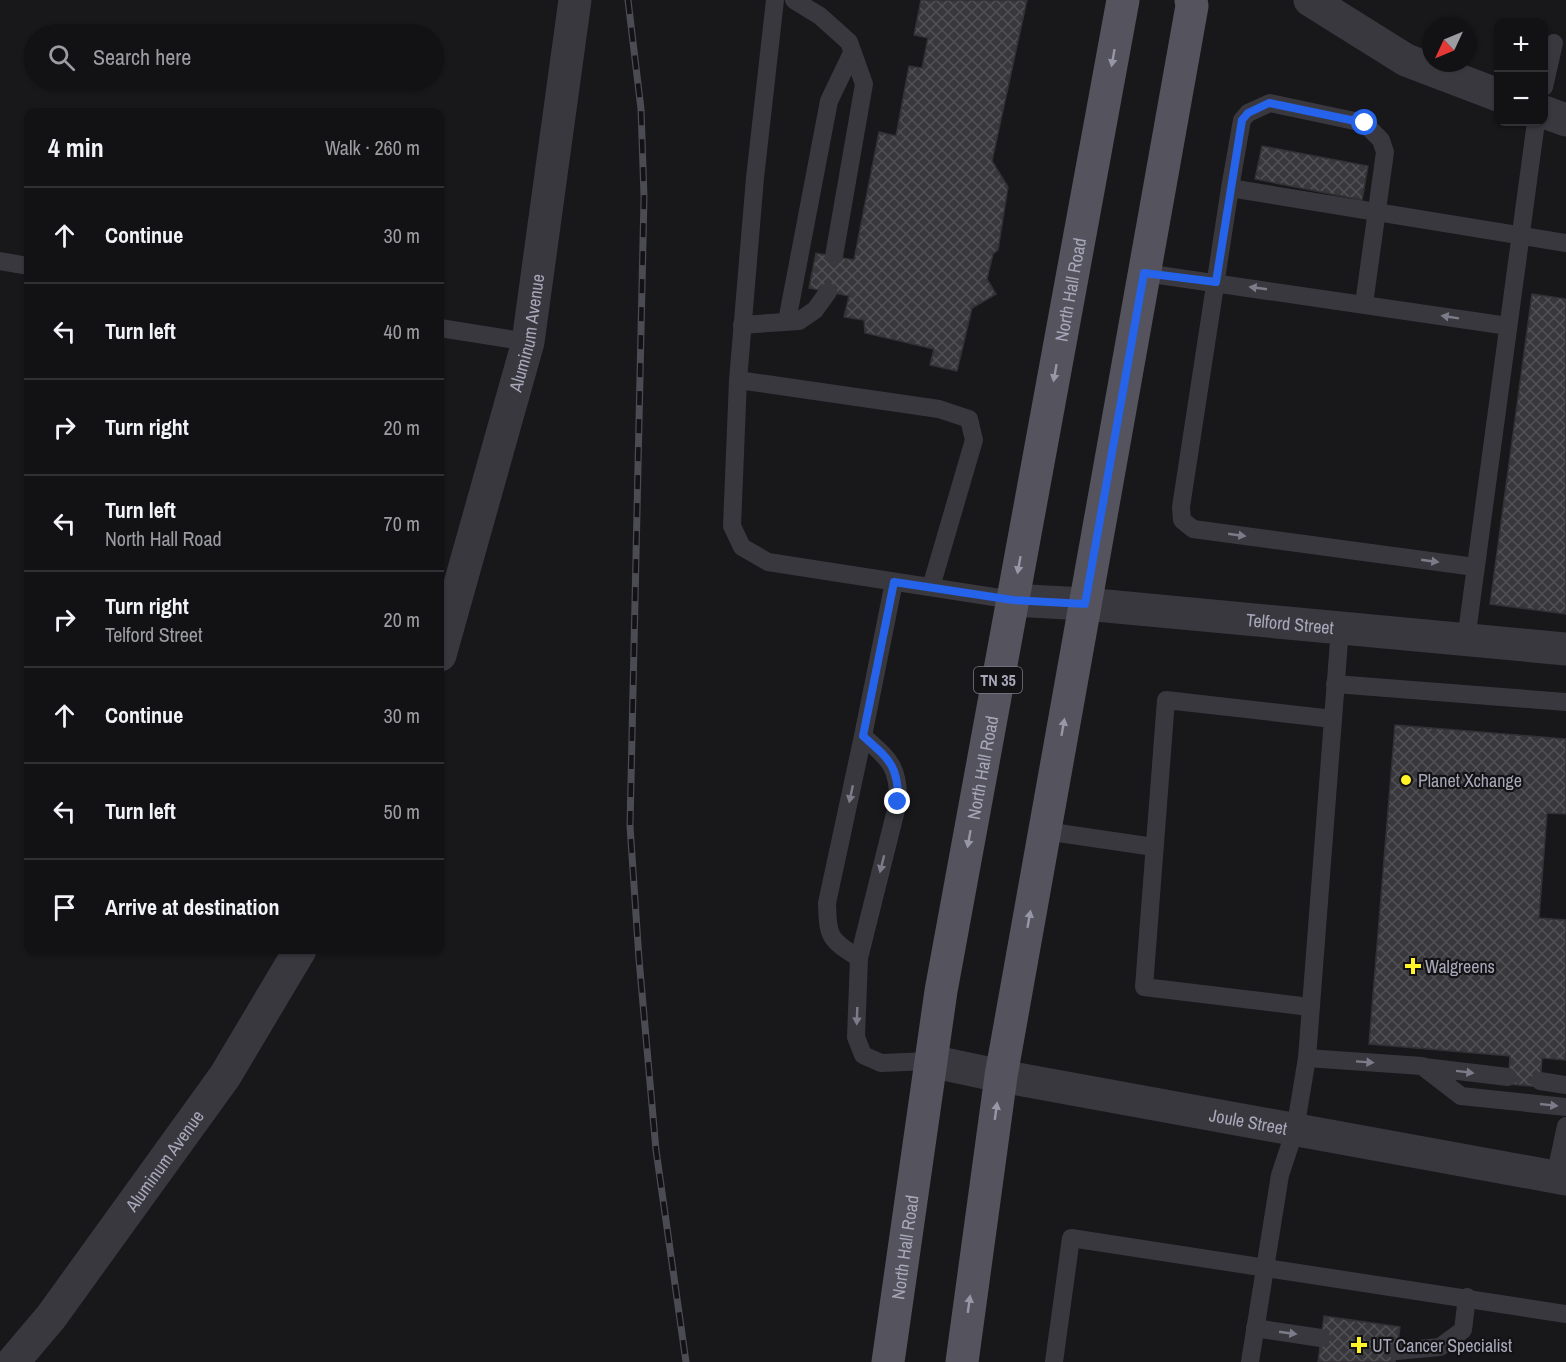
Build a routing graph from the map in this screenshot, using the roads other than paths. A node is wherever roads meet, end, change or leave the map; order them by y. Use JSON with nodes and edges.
{"nodes":[{"id":1,"x":575,"y":0,"type":"edge"},
{"id":2,"x":775,"y":0,"type":"edge"},
{"id":3,"x":794,"y":0,"type":"edge"},
{"id":4,"x":1124,"y":0,"type":"edge"},
{"id":5,"x":1191,"y":0,"type":"edge"},
{"id":6,"x":1310,"y":0,"type":"edge"},
{"id":7,"x":817,"y":5,"type":"edge"},
{"id":8,"x":1554,"y":43,"type":"dead end"},
{"id":9,"x":852,"y":53,"type":"junction"},
{"id":10,"x":1547,"y":72,"type":"edge"},
{"id":11,"x":1494,"y":93,"type":"edge"},
{"id":12,"x":1548,"y":113,"type":"edge"},
{"id":13,"x":1566,"y":120,"type":"edge"},
{"id":14,"x":1535,"y":126,"type":"edge"},
{"id":15,"x":1230,"y":188,"type":"junction"},
{"id":16,"x":1377,"y":212,"type":"junction"},
{"id":17,"x":1521,"y":236,"type":"junction"},
{"id":18,"x":1566,"y":243,"type":"edge"},
{"id":19,"x":834,"y":256,"type":"dead end"},
{"id":20,"x":0,"y":261,"type":"edge"},
{"id":21,"x":24,"y":265,"type":"edge"},
{"id":22,"x":1144,"y":273,"type":"junction"},
{"id":23,"x":1216,"y":282,"type":"junction"},
{"id":24,"x":828,"y":292,"type":"dead end"},
{"id":25,"x":1364,"y":304,"type":"junction"},
{"id":26,"x":787,"y":321,"type":"junction"},
{"id":27,"x":742,"y":325,"type":"junction"},
{"id":28,"x":1508,"y":326,"type":"junction"},
{"id":29,"x":444,"y":329,"type":"edge"},
{"id":30,"x":528,"y":342,"type":"junction"},
{"id":31,"x":738,"y":380,"type":"junction"},
{"id":32,"x":1475,"y":567,"type":"junction"},
{"id":33,"x":894,"y":582,"type":"junction"},
{"id":34,"x":931,"y":587,"type":"junction"},
{"id":35,"x":1013,"y":600,"type":"junction"},
{"id":36,"x":1085,"y":604,"type":"junction"},
{"id":37,"x":1340,"y":628,"type":"junction"},
{"id":38,"x":1466,"y":640,"type":"junction"},
{"id":39,"x":444,"y":641,"type":"edge"},
{"id":40,"x":1566,"y":649,"type":"edge"},
{"id":41,"x":1335,"y":684,"type":"junction"},
{"id":42,"x":1566,"y":702,"type":"edge"},
{"id":43,"x":1333,"y":719,"type":"junction"},
{"id":44,"x":863,"y":736,"type":"junction"},
{"id":45,"x":1045,"y":831,"type":"junction"},
{"id":46,"x":1154,"y":847,"type":"junction"},
{"id":47,"x":298,"y":954,"type":"edge"},
{"id":48,"x":859,"y":958,"type":"junction"},
{"id":49,"x":1310,"y":1007,"type":"junction"},
{"id":50,"x":1307,"y":1058,"type":"junction"},
{"id":51,"x":930,"y":1061,"type":"junction"},
{"id":52,"x":1422,"y":1066,"type":"junction"},
{"id":53,"x":1001,"y":1077,"type":"junction"},
{"id":54,"x":1508,"y":1077,"type":"dead end"},
{"id":55,"x":1540,"y":1082,"type":"dead end"},
{"id":56,"x":1566,"y":1085,"type":"edge"},
{"id":57,"x":1566,"y":1107,"type":"edge"},
{"id":58,"x":1566,"y":1126,"type":"edge"},
{"id":59,"x":1295,"y":1130,"type":"junction"},
{"id":60,"x":1560,"y":1178,"type":"edge"},
{"id":61,"x":1263,"y":1268,"type":"junction"},
{"id":62,"x":1467,"y":1297,"type":"junction"},
{"id":63,"x":1566,"y":1314,"type":"edge"},
{"id":64,"x":1255,"y":1328,"type":"junction"},
{"id":65,"x":1321,"y":1338,"type":"dead end"},
{"id":66,"x":1397,"y":1351,"type":"dead end"},
{"id":67,"x":14,"y":1362,"type":"edge"},
{"id":68,"x":888,"y":1362,"type":"edge"},
{"id":69,"x":962,"y":1362,"type":"edge"},
{"id":70,"x":1054,"y":1362,"type":"edge"},
{"id":71,"x":1250,"y":1362,"type":"edge"}],
"edges":[{"from":1,"to":30,"type":"street","name":"Aluminum Avenue"},
{"from":2,"to":27,"type":"lane"},
{"from":3,"to":7,"type":"lane"},
{"from":4,"to":35,"type":"main road","name":"North Hall Road","number":"TN 35","one_way":true},
{"from":5,"to":22,"type":"main road"},
{"from":6,"to":11,"type":"street"},
{"from":7,"to":9,"type":"lane"},
{"from":8,"to":10,"type":"lane"},
{"from":9,"to":19,"type":"lane"},
{"from":9,"to":26,"type":"lane"},
{"from":12,"to":13,"type":"street"},
{"from":14,"to":17,"type":"lane"},
{"from":15,"to":16,"type":"lane"},
{"from":15,"to":16,"type":"lane"},
{"from":15,"to":23,"type":"lane"},
{"from":16,"to":17,"type":"lane"},
{"from":16,"to":25,"type":"lane"},
{"from":17,"to":18,"type":"lane"},
{"from":17,"to":28,"type":"lane"},
{"from":20,"to":21,"type":"lane"},
{"from":22,"to":23,"type":"lane"},
{"from":22,"to":36,"type":"main road"},
{"from":25,"to":23,"type":"lane","one_way":true},
{"from":23,"to":32,"type":"lane","one_way":true},
{"from":24,"to":26,"type":"lane"},
{"from":28,"to":25,"type":"lane","one_way":true},
{"from":26,"to":27,"type":"lane"},
{"from":27,"to":31,"type":"lane"},
{"from":28,"to":32,"type":"lane"},
{"from":29,"to":30,"type":"lane"},
{"from":30,"to":39,"type":"street","name":"Aluminum Avenue"},
{"from":31,"to":33,"type":"lane"},
{"from":31,"to":34,"type":"lane"},
{"from":32,"to":38,"type":"lane"},
{"from":33,"to":34,"type":"lane"},
{"from":33,"to":44,"type":"lane"},
{"from":34,"to":35,"type":"lane"},
{"from":35,"to":36,"type":"street","name":"Telford Street"},
{"from":35,"to":51,"type":"main road","name":"North Hall Road","number":"TN 35","one_way":true},
{"from":36,"to":37,"type":"street","name":"Telford Street"},
{"from":45,"to":36,"type":"main road","one_way":true},
{"from":37,"to":38,"type":"street","name":"Telford Street"},
{"from":37,"to":41,"type":"lane"},
{"from":38,"to":40,"type":"street","name":"Telford Street"},
{"from":41,"to":42,"type":"lane"},
{"from":41,"to":43,"type":"lane"},
{"from":43,"to":46,"type":"lane"},
{"from":43,"to":49,"type":"lane"},
{"from":44,"to":48,"type":"lane","one_way":true},
{"from":44,"to":48,"type":"lane","one_way":true},
{"from":45,"to":46,"type":"lane"},
{"from":53,"to":45,"type":"main road","one_way":true},
{"from":46,"to":49,"type":"lane"},
{"from":47,"to":67,"type":"street","name":"Aluminum Avenue"},
{"from":48,"to":51,"type":"lane","one_way":true},
{"from":49,"to":50,"type":"lane"},
{"from":50,"to":52,"type":"lane","one_way":true},
{"from":50,"to":59,"type":"lane"},
{"from":51,"to":53,"type":"street","name":"Joule Street"},
{"from":51,"to":68,"type":"main road","name":"North Hall Road","number":"TN 35"},
{"from":52,"to":54,"type":"lane","one_way":true},
{"from":52,"to":57,"type":"lane","one_way":true},
{"from":53,"to":59,"type":"street","name":"Joule Street"},
{"from":69,"to":53,"type":"main road","one_way":true},
{"from":55,"to":56,"type":"lane"},
{"from":58,"to":60,"type":"lane"},
{"from":59,"to":60,"type":"street","name":"Joule Street"},
{"from":59,"to":61,"type":"lane"},
{"from":61,"to":62,"type":"lane"},
{"from":61,"to":64,"type":"lane"},
{"from":61,"to":70,"type":"lane"},
{"from":62,"to":63,"type":"lane"},
{"from":62,"to":66,"type":"lane"},
{"from":64,"to":65,"type":"lane","one_way":true},
{"from":64,"to":71,"type":"lane"}]}
